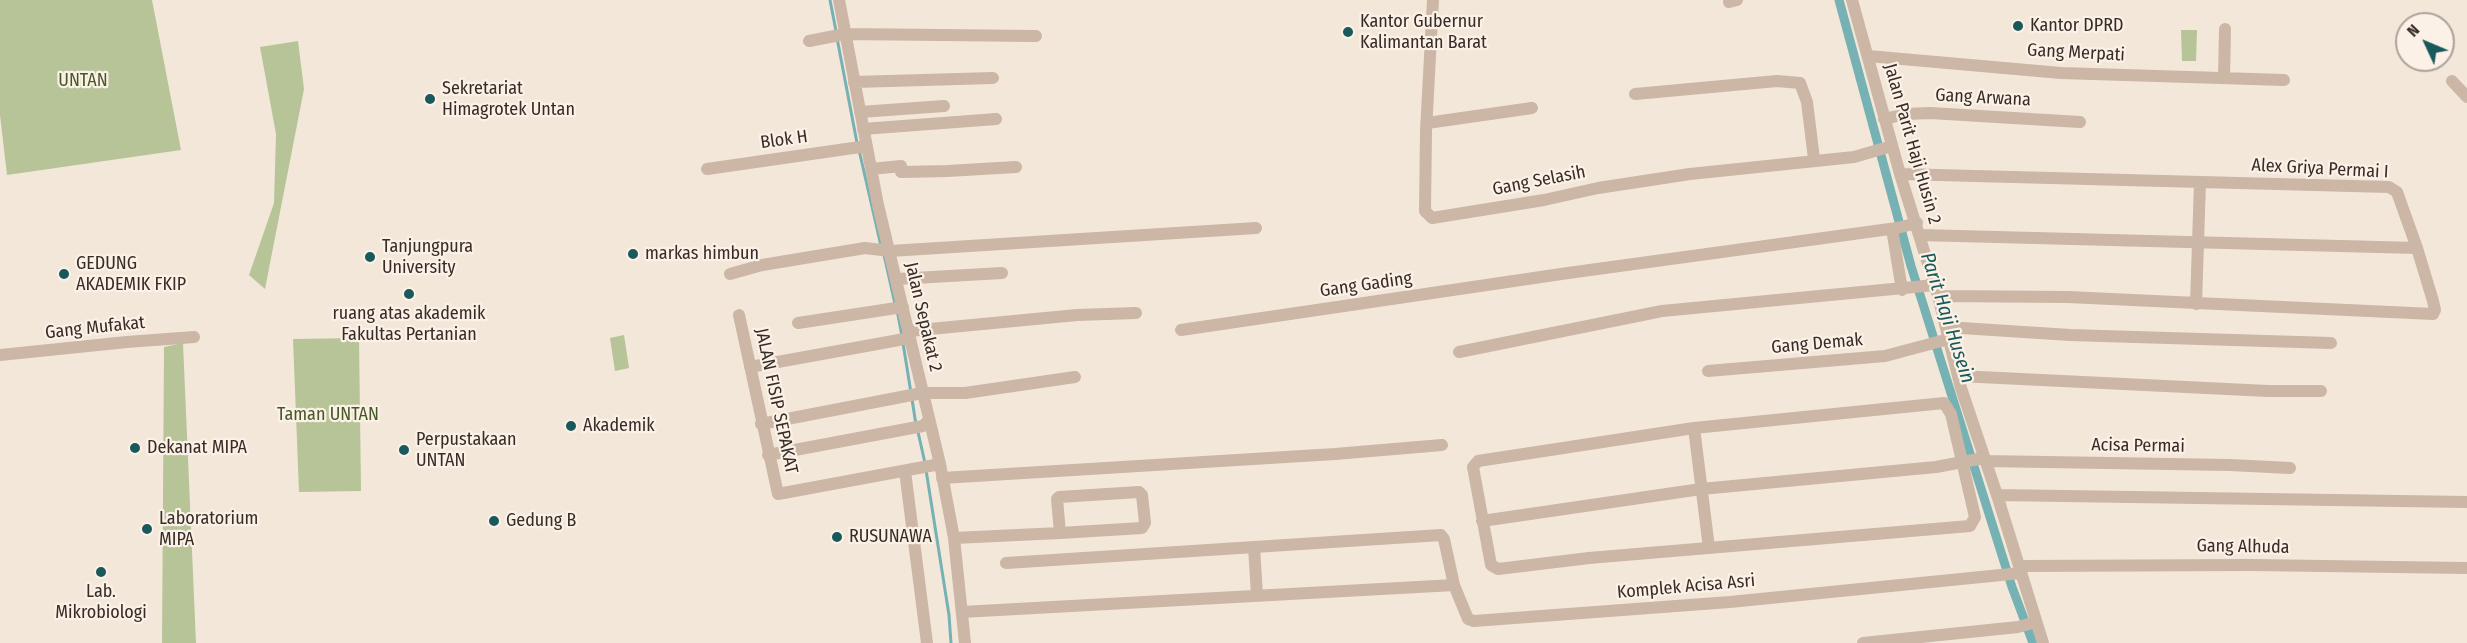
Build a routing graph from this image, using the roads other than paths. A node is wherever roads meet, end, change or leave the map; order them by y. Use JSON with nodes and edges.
{"nodes":[{"id":1,"x":839,"y":0,"type":"edge"},
{"id":2,"x":1433,"y":0,"type":"edge"},
{"id":3,"x":1852,"y":0,"type":"edge"},
{"id":4,"x":2225,"y":29,"type":"dead end"},
{"id":5,"x":836,"y":32,"type":"junction"},
{"id":6,"x":1036,"y":36,"type":"dead end"},
{"id":7,"x":808,"y":40,"type":"dead end"},
{"id":8,"x":1868,"y":56,"type":"junction"},
{"id":9,"x":993,"y":78,"type":"dead end"},
{"id":10,"x":2224,"y":78,"type":"junction"},
{"id":11,"x":2284,"y":80,"type":"dead end"},
{"id":12,"x":2452,"y":81,"type":"dead end"},
{"id":13,"x":854,"y":82,"type":"junction"},
{"id":14,"x":1635,"y":94,"type":"dead end"},
{"id":15,"x":2467,"y":97,"type":"edge"},
{"id":16,"x":944,"y":106,"type":"dead end"},
{"id":17,"x":1532,"y":108,"type":"dead end"},
{"id":18,"x":860,"y":112,"type":"junction"},
{"id":19,"x":996,"y":119,"type":"dead end"},
{"id":20,"x":1884,"y":119,"type":"junction"},
{"id":21,"x":2080,"y":122,"type":"dead end"},
{"id":22,"x":1427,"y":123,"type":"junction"},
{"id":23,"x":863,"y":129,"type":"junction"},
{"id":24,"x":860,"y":147,"type":"junction"},
{"id":25,"x":1889,"y":147,"type":"junction"},
{"id":26,"x":1814,"y":159,"type":"junction"},
{"id":27,"x":1016,"y":167,"type":"dead end"},
{"id":28,"x":707,"y":169,"type":"dead end"},
{"id":29,"x":871,"y":169,"type":"junction"},
{"id":30,"x":1900,"y":174,"type":"junction"},
{"id":31,"x":2200,"y":182,"type":"junction"},
{"id":32,"x":1256,"y":228,"type":"dead end"},
{"id":33,"x":1907,"y":228,"type":"junction"},
{"id":34,"x":2198,"y":243,"type":"junction"},
{"id":35,"x":2417,"y":248,"type":"junction"},
{"id":36,"x":881,"y":250,"type":"junction"},
{"id":37,"x":1002,"y":273,"type":"dead end"},
{"id":38,"x":730,"y":274,"type":"dead end"},
{"id":39,"x":897,"y":279,"type":"junction"},
{"id":40,"x":1929,"y":289,"type":"junction"},
{"id":41,"x":1902,"y":290,"type":"junction"},
{"id":42,"x":2196,"y":304,"type":"junction"},
{"id":43,"x":897,"y":307,"type":"junction"},
{"id":44,"x":1136,"y":313,"type":"dead end"},
{"id":45,"x":739,"y":315,"type":"dead end"},
{"id":46,"x":798,"y":323,"type":"dead end"},
{"id":47,"x":1181,"y":330,"type":"dead end"},
{"id":48,"x":1946,"y":336,"type":"junction"},
{"id":49,"x":194,"y":337,"type":"dead end"},
{"id":50,"x":905,"y":338,"type":"junction"},
{"id":51,"x":2331,"y":343,"type":"dead end"},
{"id":52,"x":1459,"y":352,"type":"dead end"},
{"id":53,"x":0,"y":356,"type":"edge"},
{"id":54,"x":750,"y":367,"type":"junction"},
{"id":55,"x":1708,"y":371,"type":"dead end"},
{"id":56,"x":1959,"y":376,"type":"junction"},
{"id":57,"x":1075,"y":377,"type":"dead end"},
{"id":58,"x":2321,"y":391,"type":"dead end"},
{"id":59,"x":919,"y":394,"type":"junction"},
{"id":60,"x":761,"y":424,"type":"junction"},
{"id":61,"x":921,"y":425,"type":"junction"},
{"id":62,"x":1694,"y":428,"type":"junction"},
{"id":63,"x":1442,"y":445,"type":"dead end"},
{"id":64,"x":768,"y":455,"type":"junction"},
{"id":65,"x":1983,"y":460,"type":"junction"},
{"id":66,"x":1965,"y":463,"type":"junction"},
{"id":67,"x":931,"y":466,"type":"junction"},
{"id":68,"x":2290,"y":468,"type":"dead end"},
{"id":69,"x":905,"y":471,"type":"junction"},
{"id":70,"x":942,"y":478,"type":"junction"},
{"id":71,"x":1701,"y":489,"type":"junction"},
{"id":72,"x":1997,"y":495,"type":"junction"},
{"id":73,"x":2467,"y":502,"type":"edge"},
{"id":74,"x":1482,"y":521,"type":"junction"},
{"id":75,"x":1060,"y":533,"type":"junction"},
{"id":76,"x":954,"y":538,"type":"junction"},
{"id":77,"x":1254,"y":547,"type":"junction"},
{"id":78,"x":1709,"y":548,"type":"junction"},
{"id":79,"x":1006,"y":562,"type":"dead end"},
{"id":80,"x":2467,"y":568,"type":"edge"},
{"id":81,"x":2019,"y":570,"type":"junction"},
{"id":82,"x":1997,"y":576,"type":"joint"},
{"id":83,"x":1454,"y":585,"type":"junction"},
{"id":84,"x":1257,"y":595,"type":"junction"},
{"id":85,"x":962,"y":612,"type":"junction"},
{"id":86,"x":2034,"y":623,"type":"junction"},
{"id":87,"x":927,"y":643,"type":"edge"},
{"id":88,"x":965,"y":643,"type":"edge"},
{"id":89,"x":1863,"y":643,"type":"edge"},
{"id":90,"x":2043,"y":643,"type":"edge"}],
"edges":[{"from":1,"to":5,"type":"street","name":"Jalan Sepakat 2"},
{"from":2,"to":22,"type":"street","name":"Gang Selasih"},
{"from":3,"to":8,"type":"street","name":"Jalan Parit Haji Husin 2"},
{"from":4,"to":10,"type":"street"},
{"from":5,"to":6,"type":"street"},
{"from":5,"to":7,"type":"street"},
{"from":5,"to":13,"type":"street","name":"Jalan Sepakat 2"},
{"from":8,"to":10,"type":"street","name":"Gang Merpati"},
{"from":8,"to":20,"type":"street","name":"Jalan Parit Haji Husin 2"},
{"from":9,"to":13,"type":"street"},
{"from":10,"to":11,"type":"street","name":"Gang Merpati"},
{"from":12,"to":15,"type":"street"},
{"from":13,"to":18,"type":"street","name":"Jalan Sepakat 2"},
{"from":14,"to":26,"type":"street"},
{"from":16,"to":18,"type":"street"},
{"from":17,"to":22,"type":"street"},
{"from":18,"to":23,"type":"street","name":"Jalan Sepakat 2"},
{"from":19,"to":23,"type":"street"},
{"from":20,"to":21,"type":"street","name":"Gang Arwana"},
{"from":20,"to":25,"type":"street","name":"Jalan Parit Haji Husin 2"},
{"from":22,"to":26,"type":"street","name":"Gang Selasih"},
{"from":23,"to":24,"type":"street","name":"Jalan Sepakat 2"},
{"from":24,"to":28,"type":"street","name":"Blok H"},
{"from":24,"to":29,"type":"street","name":"Jalan Sepakat 2"},
{"from":25,"to":26,"type":"street","name":"Gang Selasih"},
{"from":25,"to":30,"type":"street","name":"Jalan Parit Haji Husin 2"},
{"from":27,"to":29,"type":"street"},
{"from":29,"to":36,"type":"street","name":"Jalan Sepakat 2"},
{"from":30,"to":31,"type":"street","name":"Alex Griya Permai I"},
{"from":30,"to":33,"type":"street","name":"Jalan Parit Haji Husin 2"},
{"from":31,"to":34,"type":"street"},
{"from":31,"to":35,"type":"street","name":"Alex Griya Permai I"},
{"from":32,"to":36,"type":"street"},
{"from":33,"to":34,"type":"street"},
{"from":33,"to":40,"type":"street","name":"Jalan Parit Haji Husin 2"},
{"from":33,"to":41,"type":"street"},
{"from":33,"to":47,"type":"street","name":"Gang Gading"},
{"from":34,"to":35,"type":"street"},
{"from":34,"to":42,"type":"street"},
{"from":35,"to":42,"type":"street","name":"Alex Griya Permai I"},
{"from":36,"to":38,"type":"street"},
{"from":36,"to":39,"type":"street","name":"Jalan Sepakat 2"},
{"from":37,"to":39,"type":"street"},
{"from":39,"to":43,"type":"street","name":"Jalan Sepakat 2"},
{"from":40,"to":41,"type":"street"},
{"from":40,"to":42,"type":"street"},
{"from":40,"to":48,"type":"street","name":"Jalan Parit Haji Husin 2"},
{"from":41,"to":52,"type":"street"},
{"from":43,"to":46,"type":"street"},
{"from":43,"to":50,"type":"street","name":"Jalan Sepakat 2"},
{"from":44,"to":50,"type":"street"},
{"from":45,"to":54,"type":"street","name":"JALAN FISIP SEPAKAT"},
{"from":48,"to":51,"type":"street","name":"Gang Demak"},
{"from":48,"to":55,"type":"street","name":"Gang Demak"},
{"from":48,"to":56,"type":"street","name":"Jalan Parit Haji Husin 2"},
{"from":49,"to":53,"type":"street","name":"Gang Mufakat"},
{"from":50,"to":54,"type":"street"},
{"from":50,"to":59,"type":"street","name":"Jalan Sepakat 2"},
{"from":54,"to":60,"type":"street","name":"JALAN FISIP SEPAKAT"},
{"from":56,"to":58,"type":"street"},
{"from":56,"to":65,"type":"street","name":"Jalan Parit Haji Husin 2"},
{"from":57,"to":59,"type":"street"},
{"from":59,"to":60,"type":"street"},
{"from":59,"to":61,"type":"street","name":"Jalan Sepakat 2"},
{"from":60,"to":64,"type":"street","name":"JALAN FISIP SEPAKAT"},
{"from":61,"to":64,"type":"street"},
{"from":61,"to":67,"type":"street","name":"Jalan Sepakat 2"},
{"from":62,"to":66,"type":"street"},
{"from":62,"to":71,"type":"street"},
{"from":62,"to":74,"type":"street"},
{"from":63,"to":70,"type":"street"},
{"from":64,"to":69,"type":"street","name":"JALAN FISIP SEPAKAT"},
{"from":65,"to":66,"type":"street","name":"Acisa Permai"},
{"from":65,"to":68,"type":"street","name":"Acisa Permai"},
{"from":65,"to":72,"type":"street","name":"Jalan Parit Haji Husin 2"},
{"from":66,"to":71,"type":"street","name":"Acisa Permai"},
{"from":66,"to":78,"type":"street"},
{"from":67,"to":69,"type":"street"},
{"from":67,"to":70,"type":"street","name":"Jalan Sepakat 2"},
{"from":69,"to":87,"type":"street"},
{"from":70,"to":76,"type":"street","name":"Jalan Sepakat 2"},
{"from":71,"to":74,"type":"street","name":"Acisa Permai"},
{"from":71,"to":78,"type":"street"},
{"from":72,"to":73,"type":"street"},
{"from":72,"to":81,"type":"street","name":"Jalan Parit Haji Husin 2"},
{"from":74,"to":78,"type":"street"},
{"from":75,"to":75,"type":"street"},
{"from":75,"to":76,"type":"street"},
{"from":76,"to":85,"type":"street","name":"Jalan Sepakat 2"},
{"from":77,"to":79,"type":"street"},
{"from":77,"to":83,"type":"street","name":"Komplek Acisa Asri"},
{"from":77,"to":84,"type":"street"},
{"from":80,"to":81,"type":"street","name":"Gang Alhuda"},
{"from":81,"to":82,"type":"street","name":"Gang Alhuda"},
{"from":81,"to":86,"type":"street","name":"Jalan Parit Haji Husin 2"},
{"from":82,"to":83,"type":"street","name":"Komplek Acisa Asri"},
{"from":83,"to":84,"type":"street"},
{"from":84,"to":85,"type":"street"},
{"from":85,"to":88,"type":"street","name":"Jalan Sepakat 2"},
{"from":86,"to":89,"type":"street"},
{"from":86,"to":90,"type":"street","name":"Jalan Parit Haji Husin 2"}]}
